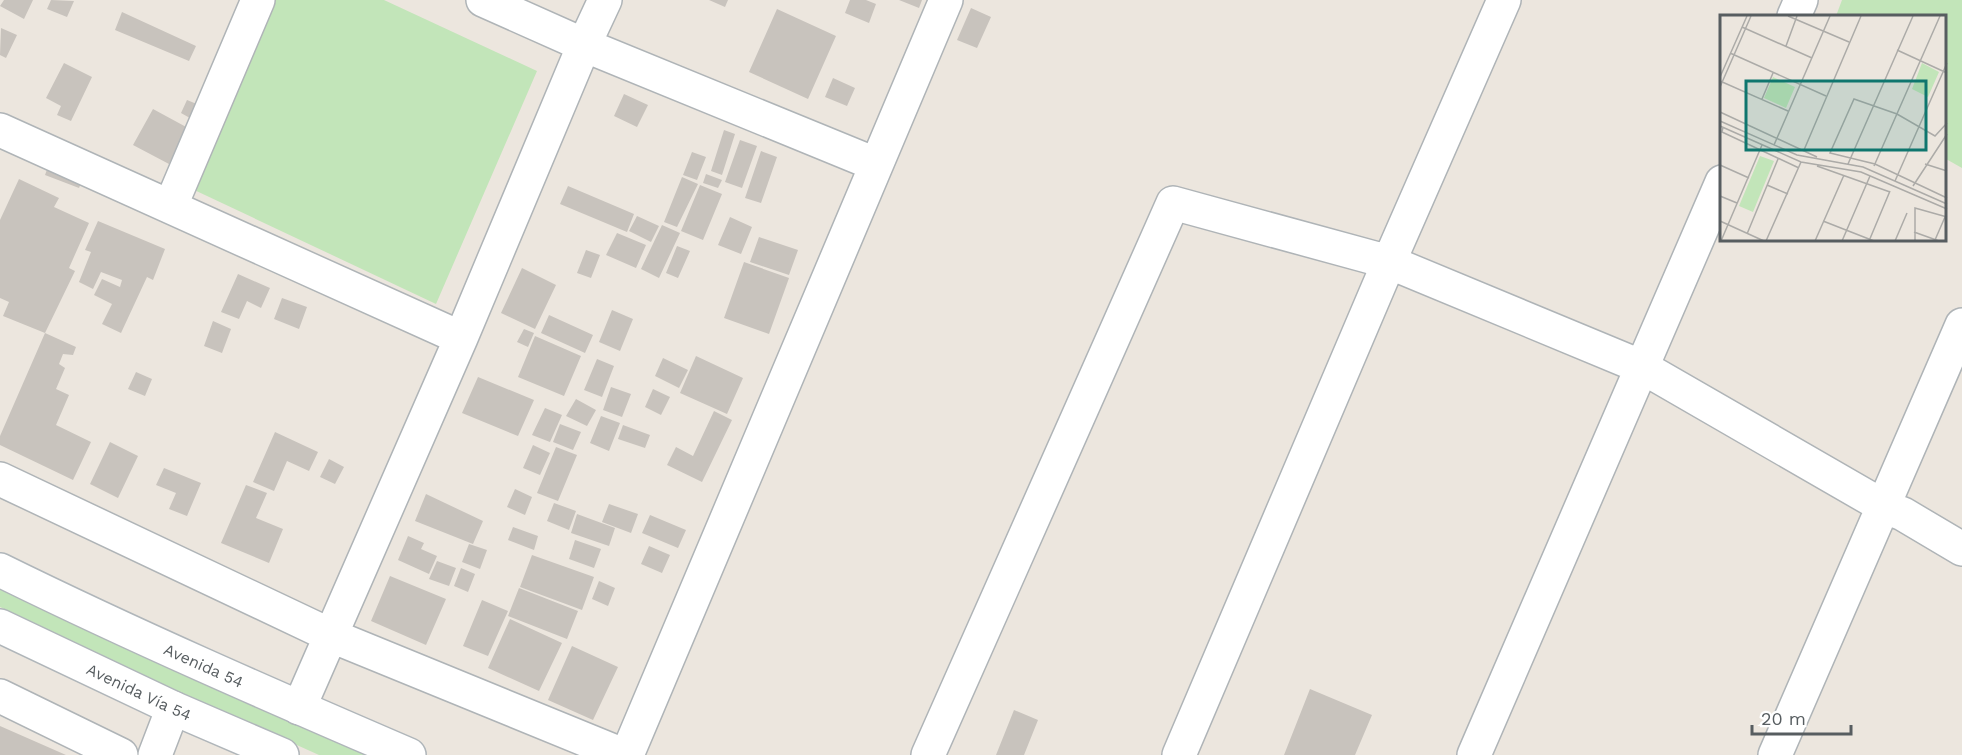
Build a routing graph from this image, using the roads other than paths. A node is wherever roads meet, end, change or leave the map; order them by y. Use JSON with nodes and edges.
{"nodes":[{"id":1,"x":258,"y":0,"type":"edge"},
{"id":2,"x":483,"y":0,"type":"edge"},
{"id":3,"x":605,"y":0,"type":"edge"},
{"id":4,"x":946,"y":0,"type":"edge"},
{"id":5,"x":1504,"y":0,"type":"edge"},
{"id":6,"x":1801,"y":0,"type":"edge"},
{"id":7,"x":1794,"y":15,"type":"edge"},
{"id":8,"x":584,"y":45,"type":"junction"},
{"id":9,"x":0,"y":130,"type":"edge"},
{"id":10,"x":875,"y":164,"type":"junction"},
{"id":11,"x":1720,"y":187,"type":"edge"},
{"id":12,"x":171,"y":205,"type":"junction"},
{"id":13,"x":1389,"y":262,"type":"junction"},
{"id":14,"x":1962,"y":325,"type":"edge"},
{"id":15,"x":461,"y":338,"type":"junction"},
{"id":16,"x":1642,"y":367,"type":"junction"},
{"id":17,"x":0,"y":479,"type":"edge"},
{"id":18,"x":1883,"y":506,"type":"junction"},
{"id":19,"x":1962,"y":549,"type":"edge"},
{"id":20,"x":0,"y":570,"type":"edge"},
{"id":21,"x":0,"y":626,"type":"edge"},
{"id":22,"x":332,"y":636,"type":"junction"},
{"id":23,"x":0,"y":696,"type":"edge"},
{"id":24,"x":173,"y":708,"type":"junction"},
{"id":25,"x":299,"y":708,"type":"junction"},
{"id":26,"x":121,"y":755,"type":"edge"},
{"id":27,"x":155,"y":755,"type":"edge"},
{"id":28,"x":282,"y":755,"type":"edge"},
{"id":29,"x":409,"y":755,"type":"edge"},
{"id":30,"x":625,"y":755,"type":"edge"},
{"id":31,"x":928,"y":755,"type":"edge"},
{"id":32,"x":1179,"y":755,"type":"edge"},
{"id":33,"x":1474,"y":755,"type":"edge"},
{"id":34,"x":1774,"y":755,"type":"edge"}],
"edges":[{"from":1,"to":12,"type":"street"},
{"from":2,"to":8,"type":"street"},
{"from":3,"to":8,"type":"street"},
{"from":4,"to":10,"type":"street"},
{"from":5,"to":13,"type":"street"},
{"from":6,"to":7,"type":"street"},
{"from":8,"to":10,"type":"street"},
{"from":8,"to":15,"type":"street"},
{"from":9,"to":12,"type":"street"},
{"from":10,"to":30,"type":"street"},
{"from":11,"to":16,"type":"street"},
{"from":12,"to":15,"type":"street"},
{"from":13,"to":16,"type":"street"},
{"from":13,"to":31,"type":"street"},
{"from":13,"to":32,"type":"street"},
{"from":14,"to":18,"type":"street"},
{"from":15,"to":22,"type":"street"},
{"from":16,"to":18,"type":"street"},
{"from":16,"to":33,"type":"street"},
{"from":17,"to":22,"type":"street"},
{"from":18,"to":19,"type":"street"},
{"from":18,"to":34,"type":"street"},
{"from":20,"to":25,"type":"street","name":"Avenida 54"},
{"from":21,"to":24,"type":"street","name":"Avenida Vía 54"},
{"from":22,"to":25,"type":"street"},
{"from":22,"to":30,"type":"street"},
{"from":23,"to":26,"type":"street"},
{"from":24,"to":27,"type":"street"},
{"from":24,"to":28,"type":"street","name":"Avenida Vía 54"},
{"from":25,"to":29,"type":"street","name":"Avenida 54"}]}
